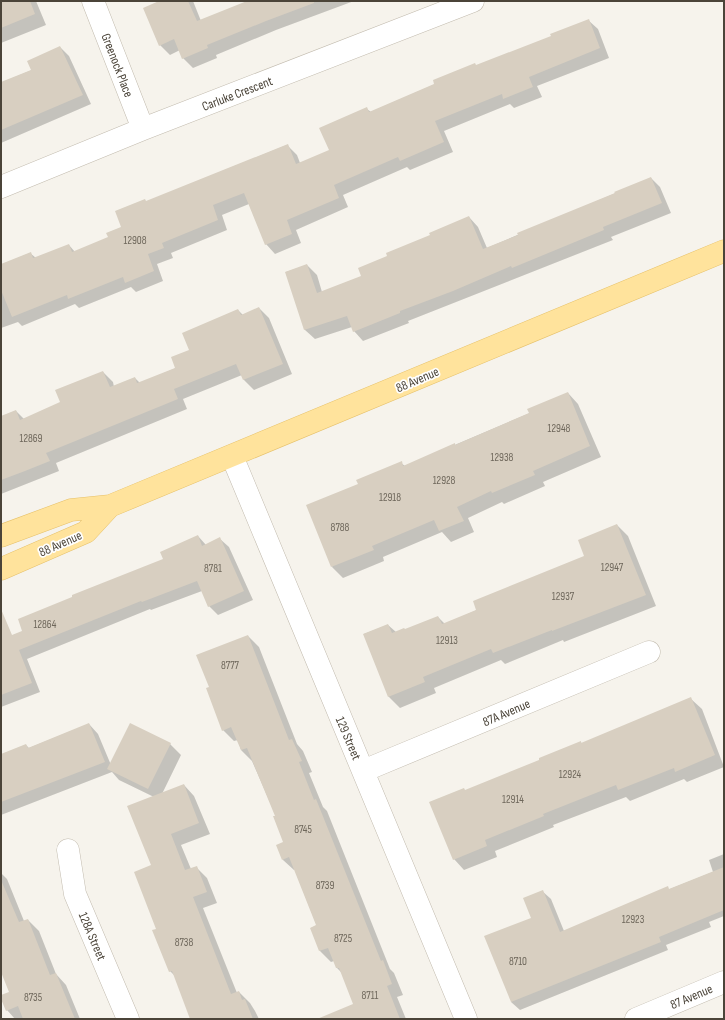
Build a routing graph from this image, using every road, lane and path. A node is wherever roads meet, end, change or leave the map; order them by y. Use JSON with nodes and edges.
{"nodes":[{"id":1,"x":93,"y":1,"type":"edge"},
{"id":2,"x":473,"y":1,"type":"edge"},
{"id":3,"x":436,"y":8,"type":"edge"},
{"id":4,"x":143,"y":129,"type":"junction"},
{"id":5,"x":1,"y":187,"type":"edge"},
{"id":6,"x":724,"y":251,"type":"edge"},
{"id":7,"x":232,"y":456,"type":"junction"},
{"id":8,"x":110,"y":506,"type":"junction"},
{"id":9,"x":1,"y":536,"type":"edge"},
{"id":10,"x":1,"y":569,"type":"edge"},
{"id":11,"x":649,"y":652,"type":"dead end"},
{"id":12,"x":363,"y":771,"type":"junction"},
{"id":13,"x":68,"y":850,"type":"dead end"},
{"id":14,"x":724,"y":982,"type":"edge"},
{"id":15,"x":128,"y":1019,"type":"edge"},
{"id":16,"x":466,"y":1019,"type":"edge"},
{"id":17,"x":636,"y":1019,"type":"edge"}],
"edges":[{"from":1,"to":4,"type":"street","name":"Greenock Place"},
{"from":2,"to":3,"type":"street","name":"Carluke Crescent"},
{"from":3,"to":4,"type":"street","name":"Carluke Crescent"},
{"from":4,"to":5,"type":"street","name":"Carluke Crescent"},
{"from":6,"to":7,"type":"main road","name":"88 Avenue"},
{"from":7,"to":8,"type":"main road","name":"88 Avenue"},
{"from":7,"to":12,"type":"street","name":"129 Street"},
{"from":8,"to":9,"type":"main road","name":"88 Avenue"},
{"from":8,"to":10,"type":"main road","name":"88 Avenue"},
{"from":11,"to":12,"type":"street","name":"87A Avenue"},
{"from":12,"to":16,"type":"street","name":"129 Street"},
{"from":13,"to":15,"type":"street","name":"128A Street"},
{"from":14,"to":17,"type":"street","name":"87 Avenue"}]}
